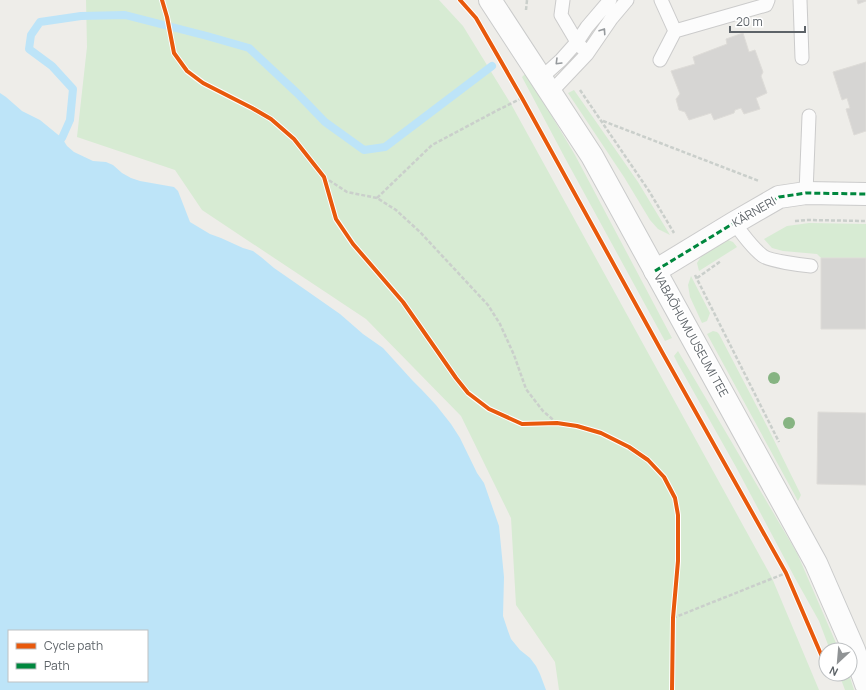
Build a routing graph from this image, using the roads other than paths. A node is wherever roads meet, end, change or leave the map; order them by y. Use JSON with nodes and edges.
{"nodes":[{"id":1,"x":490,"y":0,"type":"edge"},
{"id":2,"x":563,"y":0,"type":"edge"},
{"id":3,"x":610,"y":0,"type":"edge"},
{"id":4,"x":627,"y":0,"type":"edge"},
{"id":5,"x":661,"y":0,"type":"edge"},
{"id":6,"x":768,"y":0,"type":"edge"},
{"id":7,"x":800,"y":0,"type":"edge"},
{"id":8,"x":675,"y":31,"type":"junction"},
{"id":9,"x":576,"y":42,"type":"junction"},
{"id":10,"x":587,"y":54,"type":"junction"},
{"id":11,"x":802,"y":58,"type":"dead end"},
{"id":12,"x":660,"y":60,"type":"dead end"},
{"id":13,"x":546,"y":85,"type":"junction"},
{"id":14,"x":809,"y":116,"type":"dead end"},
{"id":15,"x":806,"y":193,"type":"junction"},
{"id":16,"x":866,"y":194,"type":"edge"},
{"id":17,"x":734,"y":223,"type":"junction"},
{"id":18,"x":811,"y":266,"type":"dead end"},
{"id":19,"x":655,"y":271,"type":"junction"},
{"id":20,"x":866,"y":684,"type":"edge"}],
"edges":[{"from":1,"to":13,"type":"street","name":"VABAÕHUMUUSEUMI TEE"},
{"from":2,"to":9,"type":"lane"},
{"from":3,"to":9,"type":"lane"},
{"from":10,"to":4,"type":"lane","one_way":true},
{"from":5,"to":8,"type":"lane"},
{"from":6,"to":8,"type":"lane"},
{"from":7,"to":11,"type":"lane"},
{"from":8,"to":12,"type":"lane"},
{"from":9,"to":10,"type":"lane"},
{"from":9,"to":13,"type":"lane","one_way":true},
{"from":10,"to":13,"type":"lane"},
{"from":13,"to":19,"type":"street","name":"VABAÕHUMUUSEUMI TEE"},
{"from":14,"to":15,"type":"lane"},
{"from":15,"to":16,"type":"street","name":"KÄRNERI"},
{"from":15,"to":17,"type":"street","name":"KÄRNERI"},
{"from":17,"to":18,"type":"lane"},
{"from":17,"to":19,"type":"street","name":"KÄRNERI"},
{"from":19,"to":20,"type":"street","name":"VABAÕHUMUUSEUMI TEE"}]}
